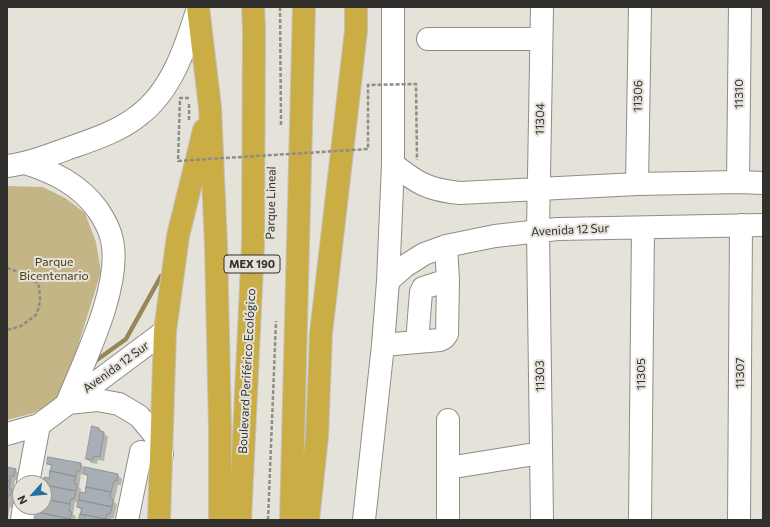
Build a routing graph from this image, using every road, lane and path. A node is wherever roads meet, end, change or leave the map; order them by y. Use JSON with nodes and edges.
{"nodes":[{"id":1,"x":253,"y":7,"type":"edge"},
{"id":2,"x":280,"y":7,"type":"edge"},
{"id":3,"x":304,"y":7,"type":"edge"},
{"id":4,"x":356,"y":7,"type":"edge"},
{"id":5,"x":393,"y":7,"type":"edge"},
{"id":6,"x":542,"y":7,"type":"edge"},
{"id":7,"x":640,"y":7,"type":"edge"},
{"id":8,"x":740,"y":7,"type":"edge"},
{"id":9,"x":198,"y":8,"type":"edge"},
{"id":10,"x":428,"y":39,"type":"dead end"},
{"id":11,"x":541,"y":39,"type":"junction"},
{"id":12,"x":189,"y":98,"type":"dead end"},
{"id":13,"x":210,"y":107,"type":"junction"},
{"id":14,"x":281,"y":126,"type":"dead end"},
{"id":15,"x":281,"y":150,"type":"dead end"},
{"id":16,"x":281,"y":157,"type":"dead end"},
{"id":17,"x":417,"y":160,"type":"dead end"},
{"id":18,"x":393,"y":164,"type":"junction"},
{"id":19,"x":16,"y":165,"type":"edge"},
{"id":20,"x":738,"y":182,"type":"junction"},
{"id":21,"x":763,"y":182,"type":"edge"},
{"id":22,"x":637,"y":184,"type":"junction"},
{"id":23,"x":539,"y":188,"type":"junction"},
{"id":24,"x":741,"y":225,"type":"junction"},
{"id":25,"x":763,"y":225,"type":"edge"},
{"id":26,"x":643,"y":228,"type":"junction"},
{"id":27,"x":538,"y":232,"type":"junction"},
{"id":28,"x":446,"y":246,"type":"junction"},
{"id":29,"x":7,"y":268,"type":"edge"},
{"id":30,"x":448,"y":280,"type":"junction"},
{"id":31,"x":388,"y":281,"type":"junction"},
{"id":32,"x":276,"y":321,"type":"dead end"},
{"id":33,"x":7,"y":330,"type":"edge"},
{"id":34,"x":165,"y":331,"type":"junction"},
{"id":35,"x":417,"y":342,"type":"junction"},
{"id":36,"x":383,"y":345,"type":"junction"},
{"id":37,"x":67,"y":404,"type":"junction"},
{"id":38,"x":448,"y":420,"type":"dead end"},
{"id":39,"x":39,"y":425,"type":"junction"},
{"id":40,"x":7,"y":434,"type":"edge"},
{"id":41,"x":141,"y":452,"type":"dead end"},
{"id":42,"x":541,"y":453,"type":"junction"},
{"id":43,"x":162,"y":454,"type":"junction"},
{"id":44,"x":448,"y":468,"type":"junction"},
{"id":45,"x":30,"y":475,"type":"edge"},
{"id":46,"x":126,"y":520,"type":"edge"},
{"id":47,"x":159,"y":520,"type":"edge"},
{"id":48,"x":220,"y":520,"type":"edge"},
{"id":49,"x":240,"y":520,"type":"edge"},
{"id":50,"x":268,"y":520,"type":"edge"},
{"id":51,"x":291,"y":520,"type":"edge"},
{"id":52,"x":308,"y":520,"type":"edge"},
{"id":53,"x":364,"y":520,"type":"edge"},
{"id":54,"x":448,"y":520,"type":"edge"},
{"id":55,"x":542,"y":520,"type":"edge"},
{"id":56,"x":640,"y":520,"type":"edge"},
{"id":57,"x":739,"y":520,"type":"edge"}],
"edges":[{"from":1,"to":49,"type":"highway","name":"Boulevard Periférico Ecológico","number":"MEX 190"},
{"from":2,"to":14,"type":"path"},
{"from":3,"to":51,"type":"highway","number":"MEX 190"},
{"from":4,"to":52,"type":"highway"},
{"from":5,"to":18,"type":"street"},
{"from":6,"to":11,"type":"street","name":"11304"},
{"from":7,"to":22,"type":"street","name":"11306"},
{"from":8,"to":20,"type":"street","name":"11310"},
{"from":9,"to":13,"type":"highway"},
{"from":9,"to":19,"type":"street"},
{"from":10,"to":11,"type":"street"},
{"from":11,"to":23,"type":"street","name":"11304"},
{"from":12,"to":17,"type":"path","bridge":true},
{"from":13,"to":34,"type":"highway"},
{"from":13,"to":48,"type":"highway"},
{"from":15,"to":16,"type":"path","name":"Parque Lineal"},
{"from":18,"to":23,"type":"street"},
{"from":18,"to":31,"type":"street"},
{"from":19,"to":37,"type":"street"},
{"from":20,"to":21,"type":"street"},
{"from":20,"to":22,"type":"street"},
{"from":22,"to":23,"type":"street"},
{"from":23,"to":27,"type":"street","name":"11304"},
{"from":24,"to":25,"type":"street","name":"Avenida 12 Sur"},
{"from":24,"to":26,"type":"street","name":"Avenida 12 Sur"},
{"from":24,"to":57,"type":"street","name":"11307"},
{"from":26,"to":27,"type":"street","name":"Avenida 12 Sur"},
{"from":26,"to":56,"type":"street","name":"11305"},
{"from":27,"to":28,"type":"street","name":"Avenida 12 Sur"},
{"from":27,"to":42,"type":"street","name":"11303"},
{"from":28,"to":30,"type":"street"},
{"from":28,"to":31,"type":"street","name":"Avenida 12 Sur"},
{"from":29,"to":33,"type":"path"},
{"from":30,"to":35,"type":"street"},
{"from":30,"to":35,"type":"street"},
{"from":31,"to":36,"type":"street"},
{"from":32,"to":50,"type":"path"},
{"from":34,"to":37,"type":"street","name":"Avenida 12 Sur"},
{"from":34,"to":43,"type":"highway"},
{"from":35,"to":36,"type":"street"},
{"from":36,"to":53,"type":"street"},
{"from":37,"to":39,"type":"street","name":"Avenida 12 Sur"},
{"from":37,"to":43,"type":"street","name":"Avenida 12 Sur"},
{"from":38,"to":44,"type":"street"},
{"from":39,"to":40,"type":"street","name":"Avenida 12 Sur"},
{"from":39,"to":45,"type":"street"},
{"from":41,"to":46,"type":"street"},
{"from":42,"to":44,"type":"street"},
{"from":42,"to":55,"type":"street","name":"11303"},
{"from":43,"to":47,"type":"highway"},
{"from":44,"to":54,"type":"street"}]}
